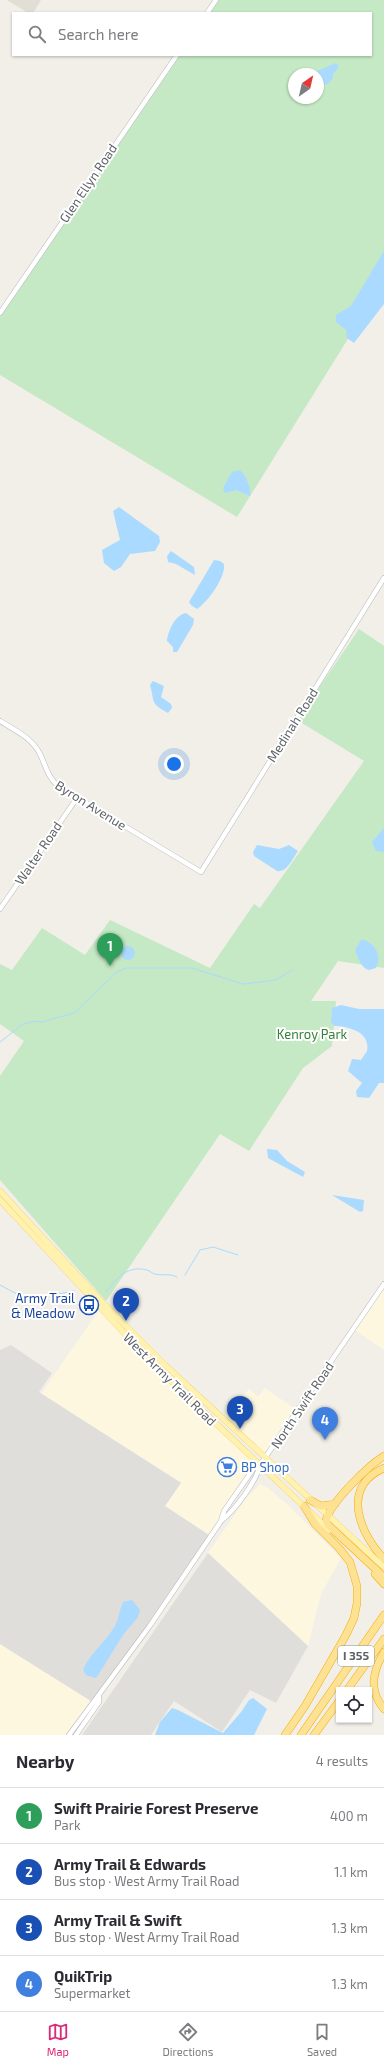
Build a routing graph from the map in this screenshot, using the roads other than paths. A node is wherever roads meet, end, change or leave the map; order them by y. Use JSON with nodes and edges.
{"nodes":[{"id":1,"x":216,"y":0,"type":"edge"},
{"id":2,"x":208,"y":12,"type":"edge"},
{"id":3,"x":176,"y":56,"type":"edge"},
{"id":4,"x":0,"y":313,"type":"edge"},
{"id":5,"x":384,"y":578,"type":"edge"},
{"id":6,"x":0,"y":721,"type":"edge"},
{"id":7,"x":77,"y":798,"type":"junction"},
{"id":8,"x":200,"y":872,"type":"joint"},
{"id":9,"x":0,"y":909,"type":"edge"},
{"id":10,"x":0,"y":1191,"type":"edge"},
{"id":11,"x":0,"y":1200,"type":"edge"},
{"id":12,"x":384,"y":1284,"type":"edge"},
{"id":13,"x":384,"y":1456,"type":"edge"},
{"id":14,"x":265,"y":1458,"type":"junction"},
{"id":15,"x":260,"y":1465,"type":"junction"},
{"id":16,"x":384,"y":1468,"type":"edge"},
{"id":17,"x":310,"y":1500,"type":"junction"},
{"id":18,"x":335,"y":1504,"type":"junction"},
{"id":19,"x":304,"y":1506,"type":"junction"},
{"id":20,"x":327,"y":1515,"type":"junction"},
{"id":21,"x":384,"y":1559,"type":"edge"},
{"id":22,"x":384,"y":1567,"type":"edge"},
{"id":23,"x":372,"y":1570,"type":"junction"},
{"id":24,"x":384,"y":1576,"type":"edge"},
{"id":25,"x":384,"y":1581,"type":"edge"},
{"id":26,"x":384,"y":1584,"type":"edge"},
{"id":27,"x":384,"y":1615,"type":"edge"},
{"id":28,"x":384,"y":1639,"type":"edge"},
{"id":29,"x":382,"y":1649,"type":"edge"},
{"id":30,"x":351,"y":1687,"type":"edge"},
{"id":31,"x":99,"y":1697,"type":"junction"},
{"id":32,"x":336,"y":1705,"type":"edge"},
{"id":33,"x":384,"y":1709,"type":"edge"},
{"id":34,"x":336,"y":1711,"type":"edge"},
{"id":35,"x":69,"y":1735,"type":"edge"},
{"id":36,"x":76,"y":1735,"type":"edge"},
{"id":37,"x":285,"y":1735,"type":"edge"},
{"id":38,"x":299,"y":1735,"type":"edge"},
{"id":39,"x":314,"y":1735,"type":"edge"},
{"id":40,"x":320,"y":1735,"type":"edge"}],
"edges":[{"from":1,"to":2,"type":"street"},
{"from":3,"to":4,"type":"street","name":"Glen Ellyn Road"},
{"from":5,"to":8,"type":"street","name":"Medinah Road"},
{"from":6,"to":7,"type":"street","name":"Byron Avenue"},
{"from":7,"to":8,"type":"street","name":"Byron Avenue"},
{"from":7,"to":9,"type":"street","name":"Walter Road"},
{"from":10,"to":14,"type":"main road","name":"West Army Trail Road"},
{"from":11,"to":15,"type":"main road","name":"West Army Trail Road"},
{"from":12,"to":14,"type":"street","name":"North Swift Road"},
{"from":13,"to":18,"type":"highway"},
{"from":14,"to":15,"type":"street","name":"North Swift Road"},
{"from":14,"to":17,"type":"main road","name":"West Army Trail Road"},
{"from":15,"to":19,"type":"main road","name":"West Army Trail Road"},
{"from":15,"to":31,"type":"street","name":"North Swift Road"},
{"from":16,"to":21,"type":"highway"},
{"from":17,"to":18,"type":"highway"},
{"from":17,"to":20,"type":"main road","name":"West Army Trail Road"},
{"from":18,"to":20,"type":"highway"},
{"from":19,"to":23,"type":"main road","name":"West Army Trail Road"},
{"from":19,"to":37,"type":"highway"},
{"from":20,"to":22,"type":"main road","name":"West Army Trail Road"},
{"from":20,"to":24,"type":"highway"},
{"from":23,"to":25,"type":"main road","name":"West Army Trail Road"},
{"from":23,"to":26,"type":"highway"},
{"from":27,"to":38,"type":"highway","number":"I 355"},
{"from":28,"to":29,"type":"highway","number":"I 355"},
{"from":29,"to":30,"type":"highway","number":"I 355"},
{"from":29,"to":33,"type":"highway"},
{"from":31,"to":35,"type":"street","name":"North Swift Road"},
{"from":31,"to":36,"type":"street","name":"North Swift Road"},
{"from":32,"to":39,"type":"highway"},
{"from":34,"to":40,"type":"highway"}]}
